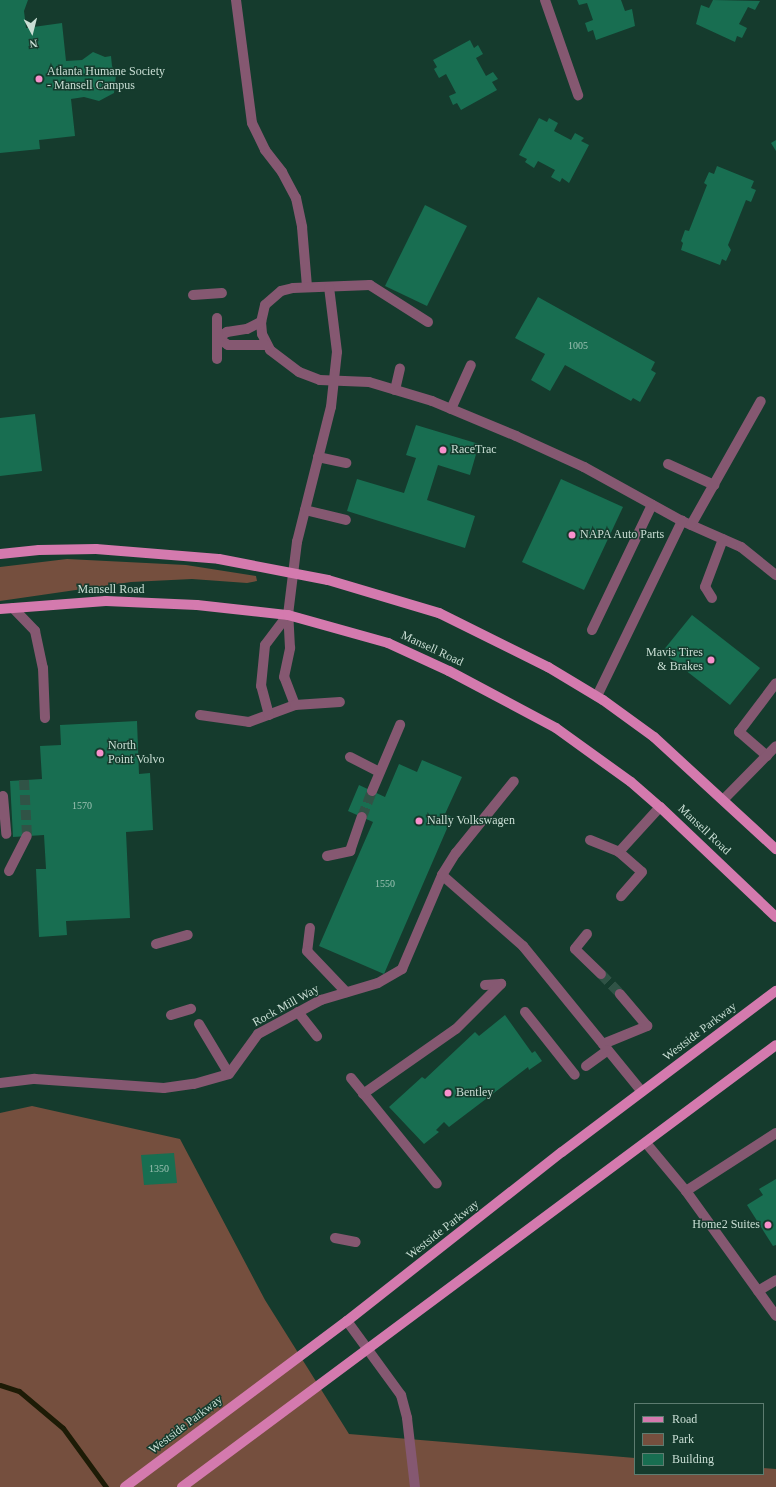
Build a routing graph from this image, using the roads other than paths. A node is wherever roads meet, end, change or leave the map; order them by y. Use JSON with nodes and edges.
{"nodes":[{"id":1,"x":236,"y":0,"type":"edge"},
{"id":2,"x":545,"y":0,"type":"edge"},
{"id":3,"x":578,"y":95,"type":"dead end"},
{"id":4,"x":306,"y":287,"type":"junction"},
{"id":5,"x":329,"y":287,"type":"junction"},
{"id":6,"x":222,"y":293,"type":"dead end"},
{"id":7,"x":193,"y":296,"type":"dead end"},
{"id":8,"x":217,"y":318,"type":"dead end"},
{"id":9,"x":261,"y":322,"type":"junction"},
{"id":10,"x":428,"y":322,"type":"dead end"},
{"id":11,"x":218,"y":338,"type":"junction"},
{"id":12,"x":266,"y":345,"type":"junction"},
{"id":13,"x":217,"y":359,"type":"dead end"},
{"id":14,"x":471,"y":365,"type":"dead end"},
{"id":15,"x":400,"y":369,"type":"dead end"},
{"id":16,"x":334,"y":379,"type":"junction"},
{"id":17,"x":395,"y":390,"type":"junction"},
{"id":18,"x":761,"y":402,"type":"dead end"},
{"id":19,"x":451,"y":409,"type":"junction"},
{"id":20,"x":318,"y":457,"type":"junction"},
{"id":21,"x":346,"y":463,"type":"dead end"},
{"id":22,"x":668,"y":464,"type":"dead end"},
{"id":23,"x":714,"y":485,"type":"junction"},
{"id":24,"x":652,"y":505,"type":"junction"},
{"id":25,"x":304,"y":510,"type":"junction"},
{"id":26,"x":346,"y":520,"type":"dead end"},
{"id":27,"x":687,"y":523,"type":"junction"},
{"id":28,"x":723,"y":539,"type":"junction"},
{"id":29,"x":0,"y":554,"type":"edge"},
{"id":30,"x":292,"y":572,"type":"junction"},
{"id":31,"x":776,"y":576,"type":"edge"},
{"id":32,"x":712,"y":598,"type":"dead end"},
{"id":33,"x":13,"y":608,"type":"junction"},
{"id":34,"x":0,"y":609,"type":"edge"},
{"id":35,"x":288,"y":615,"type":"junction"},
{"id":36,"x":592,"y":630,"type":"dead end"},
{"id":37,"x":776,"y":683,"type":"edge"},
{"id":38,"x":597,"y":696,"type":"junction"},
{"id":39,"x":340,"y":702,"type":"dead end"},
{"id":40,"x":295,"y":705,"type":"junction"},
{"id":41,"x":200,"y":715,"type":"dead end"},
{"id":42,"x":269,"y":715,"type":"junction"},
{"id":43,"x":45,"y":718,"type":"dead end"},
{"id":44,"x":400,"y":725,"type":"dead end"},
{"id":45,"x":776,"y":746,"type":"edge"},
{"id":46,"x":767,"y":756,"type":"junction"},
{"id":47,"x":350,"y":757,"type":"dead end"},
{"id":48,"x":379,"y":772,"type":"junction"},
{"id":49,"x":514,"y":781,"type":"dead end"},
{"id":50,"x":372,"y":791,"type":"tunnel mouth"},
{"id":51,"x":3,"y":796,"type":"dead end"},
{"id":52,"x":724,"y":799,"type":"junction"},
{"id":53,"x":660,"y":807,"type":"junction"},
{"id":54,"x":362,"y":817,"type":"tunnel mouth"},
{"id":55,"x":2,"y":822,"type":"edge"},
{"id":56,"x":6,"y":834,"type":"dead end"},
{"id":57,"x":27,"y":836,"type":"tunnel mouth"},
{"id":58,"x":590,"y":840,"type":"dead end"},
{"id":59,"x":776,"y":849,"type":"edge"},
{"id":60,"x":619,"y":852,"type":"junction"},
{"id":61,"x":327,"y":856,"type":"dead end"},
{"id":62,"x":9,"y":871,"type":"dead end"},
{"id":63,"x":442,"y":875,"type":"junction"},
{"id":64,"x":621,"y":896,"type":"dead end"},
{"id":65,"x":776,"y":917,"type":"edge"},
{"id":66,"x":310,"y":928,"type":"dead end"},
{"id":67,"x":586,"y":934,"type":"dead end"},
{"id":68,"x":188,"y":935,"type":"dead end"},
{"id":69,"x":156,"y":944,"type":"dead end"},
{"id":70,"x":601,"y":974,"type":"tunnel mouth"},
{"id":71,"x":485,"y":985,"type":"dead end"},
{"id":72,"x":776,"y":991,"type":"edge"},
{"id":73,"x":346,"y":992,"type":"junction"},
{"id":74,"x":620,"y":994,"type":"tunnel mouth"},
{"id":75,"x":191,"y":1009,"type":"dead end"},
{"id":76,"x":298,"y":1012,"type":"junction"},
{"id":77,"x":525,"y":1012,"type":"dead end"},
{"id":78,"x":171,"y":1015,"type":"dead end"},
{"id":79,"x":199,"y":1024,"type":"dead end"},
{"id":80,"x":317,"y":1036,"type":"dead end"},
{"id":81,"x":776,"y":1045,"type":"edge"},
{"id":82,"x":606,"y":1047,"type":"junction"},
{"id":83,"x":586,"y":1066,"type":"dead end"},
{"id":84,"x":229,"y":1074,"type":"junction"},
{"id":85,"x":575,"y":1075,"type":"dead end"},
{"id":86,"x":351,"y":1078,"type":"dead end"},
{"id":87,"x":0,"y":1083,"type":"edge"},
{"id":88,"x":642,"y":1092,"type":"junction"},
{"id":89,"x":363,"y":1094,"type":"junction"},
{"id":90,"x":776,"y":1133,"type":"edge"},
{"id":91,"x":646,"y":1143,"type":"junction"},
{"id":92,"x":437,"y":1184,"type":"dead end"},
{"id":93,"x":686,"y":1191,"type":"junction"},
{"id":94,"x":335,"y":1238,"type":"dead end"},
{"id":95,"x":356,"y":1242,"type":"dead end"},
{"id":96,"x":776,"y":1280,"type":"edge"},
{"id":97,"x":758,"y":1291,"type":"junction"},
{"id":98,"x":776,"y":1316,"type":"edge"},
{"id":99,"x":347,"y":1321,"type":"junction"},
{"id":100,"x":367,"y":1348,"type":"junction"},
{"id":101,"x":183,"y":1486,"type":"edge"},
{"id":102,"x":125,"y":1487,"type":"edge"},
{"id":103,"x":415,"y":1487,"type":"edge"}],
"edges":[{"from":1,"to":4,"type":"street"},
{"from":2,"to":3,"type":"street"},
{"from":4,"to":5,"type":"street"},
{"from":4,"to":9,"type":"street"},
{"from":5,"to":10,"type":"street"},
{"from":5,"to":16,"type":"street"},
{"from":6,"to":7,"type":"street"},
{"from":8,"to":11,"type":"street"},
{"from":9,"to":11,"type":"street"},
{"from":9,"to":12,"type":"street"},
{"from":11,"to":12,"type":"street"},
{"from":11,"to":13,"type":"street"},
{"from":12,"to":16,"type":"street"},
{"from":14,"to":19,"type":"street"},
{"from":15,"to":17,"type":"street"},
{"from":16,"to":17,"type":"street"},
{"from":16,"to":20,"type":"street"},
{"from":17,"to":19,"type":"street"},
{"from":18,"to":23,"type":"street"},
{"from":19,"to":24,"type":"street"},
{"from":20,"to":21,"type":"street"},
{"from":20,"to":25,"type":"street"},
{"from":22,"to":23,"type":"street"},
{"from":23,"to":27,"type":"street"},
{"from":24,"to":27,"type":"street"},
{"from":24,"to":36,"type":"street"},
{"from":25,"to":26,"type":"street"},
{"from":25,"to":30,"type":"street"},
{"from":27,"to":28,"type":"street"},
{"from":27,"to":38,"type":"street"},
{"from":28,"to":31,"type":"street"},
{"from":28,"to":32,"type":"street"},
{"from":29,"to":30,"type":"main road"},
{"from":30,"to":35,"type":"street"},
{"from":30,"to":38,"type":"main road"},
{"from":33,"to":34,"type":"main road","name":"Mansell Road"},
{"from":33,"to":35,"type":"main road","name":"Mansell Road"},
{"from":33,"to":43,"type":"street"},
{"from":35,"to":40,"type":"street"},
{"from":35,"to":42,"type":"street"},
{"from":35,"to":53,"type":"main road","name":"Mansell Road"},
{"from":37,"to":46,"type":"street"},
{"from":38,"to":52,"type":"main road"},
{"from":39,"to":40,"type":"street"},
{"from":40,"to":42,"type":"street"},
{"from":41,"to":42,"type":"street"},
{"from":44,"to":48,"type":"street"},
{"from":45,"to":46,"type":"street"},
{"from":46,"to":52,"type":"street"},
{"from":47,"to":48,"type":"street"},
{"from":48,"to":50,"type":"street"},
{"from":49,"to":63,"type":"street","name":"Rock Mill Way"},
{"from":51,"to":55,"type":"street"},
{"from":52,"to":59,"type":"main road"},
{"from":53,"to":60,"type":"street"},
{"from":53,"to":65,"type":"main road","name":"Mansell Road"},
{"from":54,"to":61,"type":"street"},
{"from":55,"to":56,"type":"street"},
{"from":57,"to":62,"type":"street"},
{"from":58,"to":60,"type":"street"},
{"from":60,"to":64,"type":"street"},
{"from":63,"to":73,"type":"street","name":"Rock Mill Way"},
{"from":63,"to":82,"type":"street"},
{"from":66,"to":73,"type":"street"},
{"from":67,"to":70,"type":"street"},
{"from":68,"to":69,"type":"street"},
{"from":71,"to":89,"type":"street"},
{"from":72,"to":88,"type":"main road","name":"Westside Parkway"},
{"from":73,"to":76,"type":"street","name":"Rock Mill Way"},
{"from":74,"to":82,"type":"street"},
{"from":75,"to":78,"type":"street"},
{"from":76,"to":80,"type":"street"},
{"from":76,"to":84,"type":"street","name":"Rock Mill Way"},
{"from":77,"to":85,"type":"street"},
{"from":79,"to":84,"type":"street"},
{"from":81,"to":91,"type":"main road"},
{"from":82,"to":83,"type":"street"},
{"from":82,"to":88,"type":"street"},
{"from":84,"to":87,"type":"street"},
{"from":86,"to":89,"type":"street"},
{"from":88,"to":99,"type":"main road","name":"Westside Parkway"},
{"from":89,"to":92,"type":"street"},
{"from":90,"to":93,"type":"street"},
{"from":91,"to":93,"type":"street"},
{"from":91,"to":100,"type":"main road"},
{"from":93,"to":97,"type":"street"},
{"from":94,"to":95,"type":"street"},
{"from":96,"to":97,"type":"street"},
{"from":97,"to":98,"type":"street"},
{"from":99,"to":100,"type":"street"},
{"from":99,"to":102,"type":"main road","name":"Westside Parkway"},
{"from":100,"to":101,"type":"main road"},
{"from":100,"to":103,"type":"street"}]}
